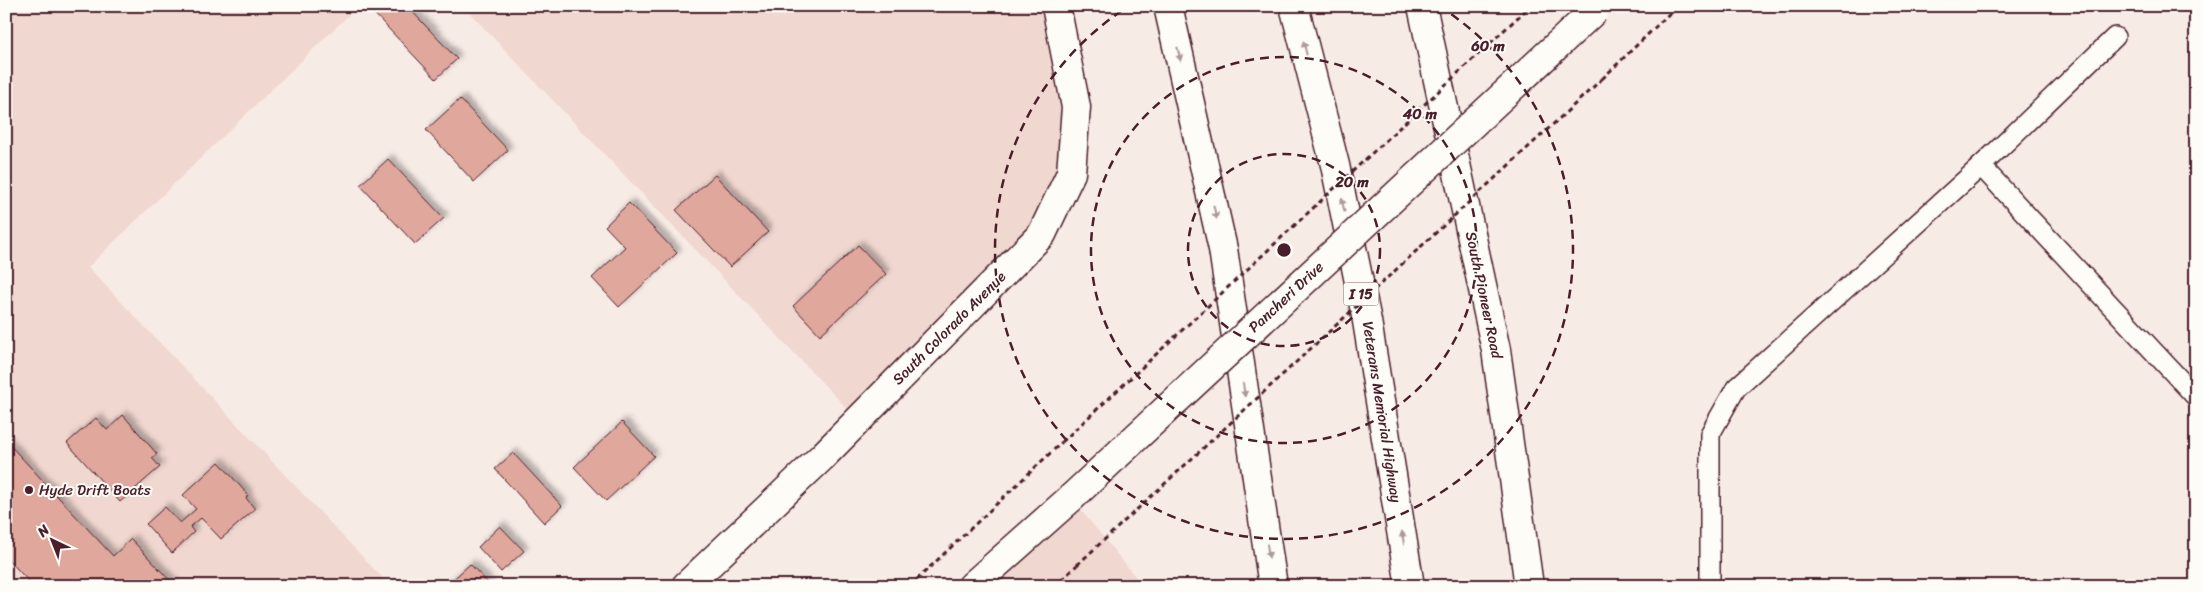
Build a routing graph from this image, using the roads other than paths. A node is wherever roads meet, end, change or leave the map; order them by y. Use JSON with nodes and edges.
{"nodes":[{"id":1,"x":1056,"y":6,"type":"edge"},
{"id":2,"x":1168,"y":6,"type":"edge"},
{"id":3,"x":1294,"y":6,"type":"edge"},
{"id":4,"x":1422,"y":6,"type":"edge"},
{"id":5,"x":1597,"y":8,"type":"edge"},
{"id":6,"x":2115,"y":37,"type":"dead end"},
{"id":7,"x":1981,"y":166,"type":"junction"},
{"id":8,"x":2196,"y":396,"type":"edge"},
{"id":9,"x":686,"y":586,"type":"edge"},
{"id":10,"x":972,"y":586,"type":"edge"},
{"id":11,"x":1273,"y":586,"type":"edge"},
{"id":12,"x":1410,"y":586,"type":"edge"},
{"id":13,"x":1530,"y":586,"type":"edge"},
{"id":14,"x":1710,"y":586,"type":"edge"}],
"edges":[{"from":1,"to":9,"type":"main road","name":"South Colorado Avenue"},
{"from":2,"to":11,"type":"main road","one_way":true},
{"from":12,"to":3,"type":"main road","name":"Veterans Memorial Highway","number":"I 15","one_way":true},
{"from":4,"to":13,"type":"main road","name":"South Pioneer Road"},
{"from":5,"to":10,"type":"main road","name":"Pancheri Drive","bridge":true},
{"from":6,"to":7,"type":"lane"},
{"from":7,"to":8,"type":"lane"},
{"from":7,"to":14,"type":"lane"}]}
